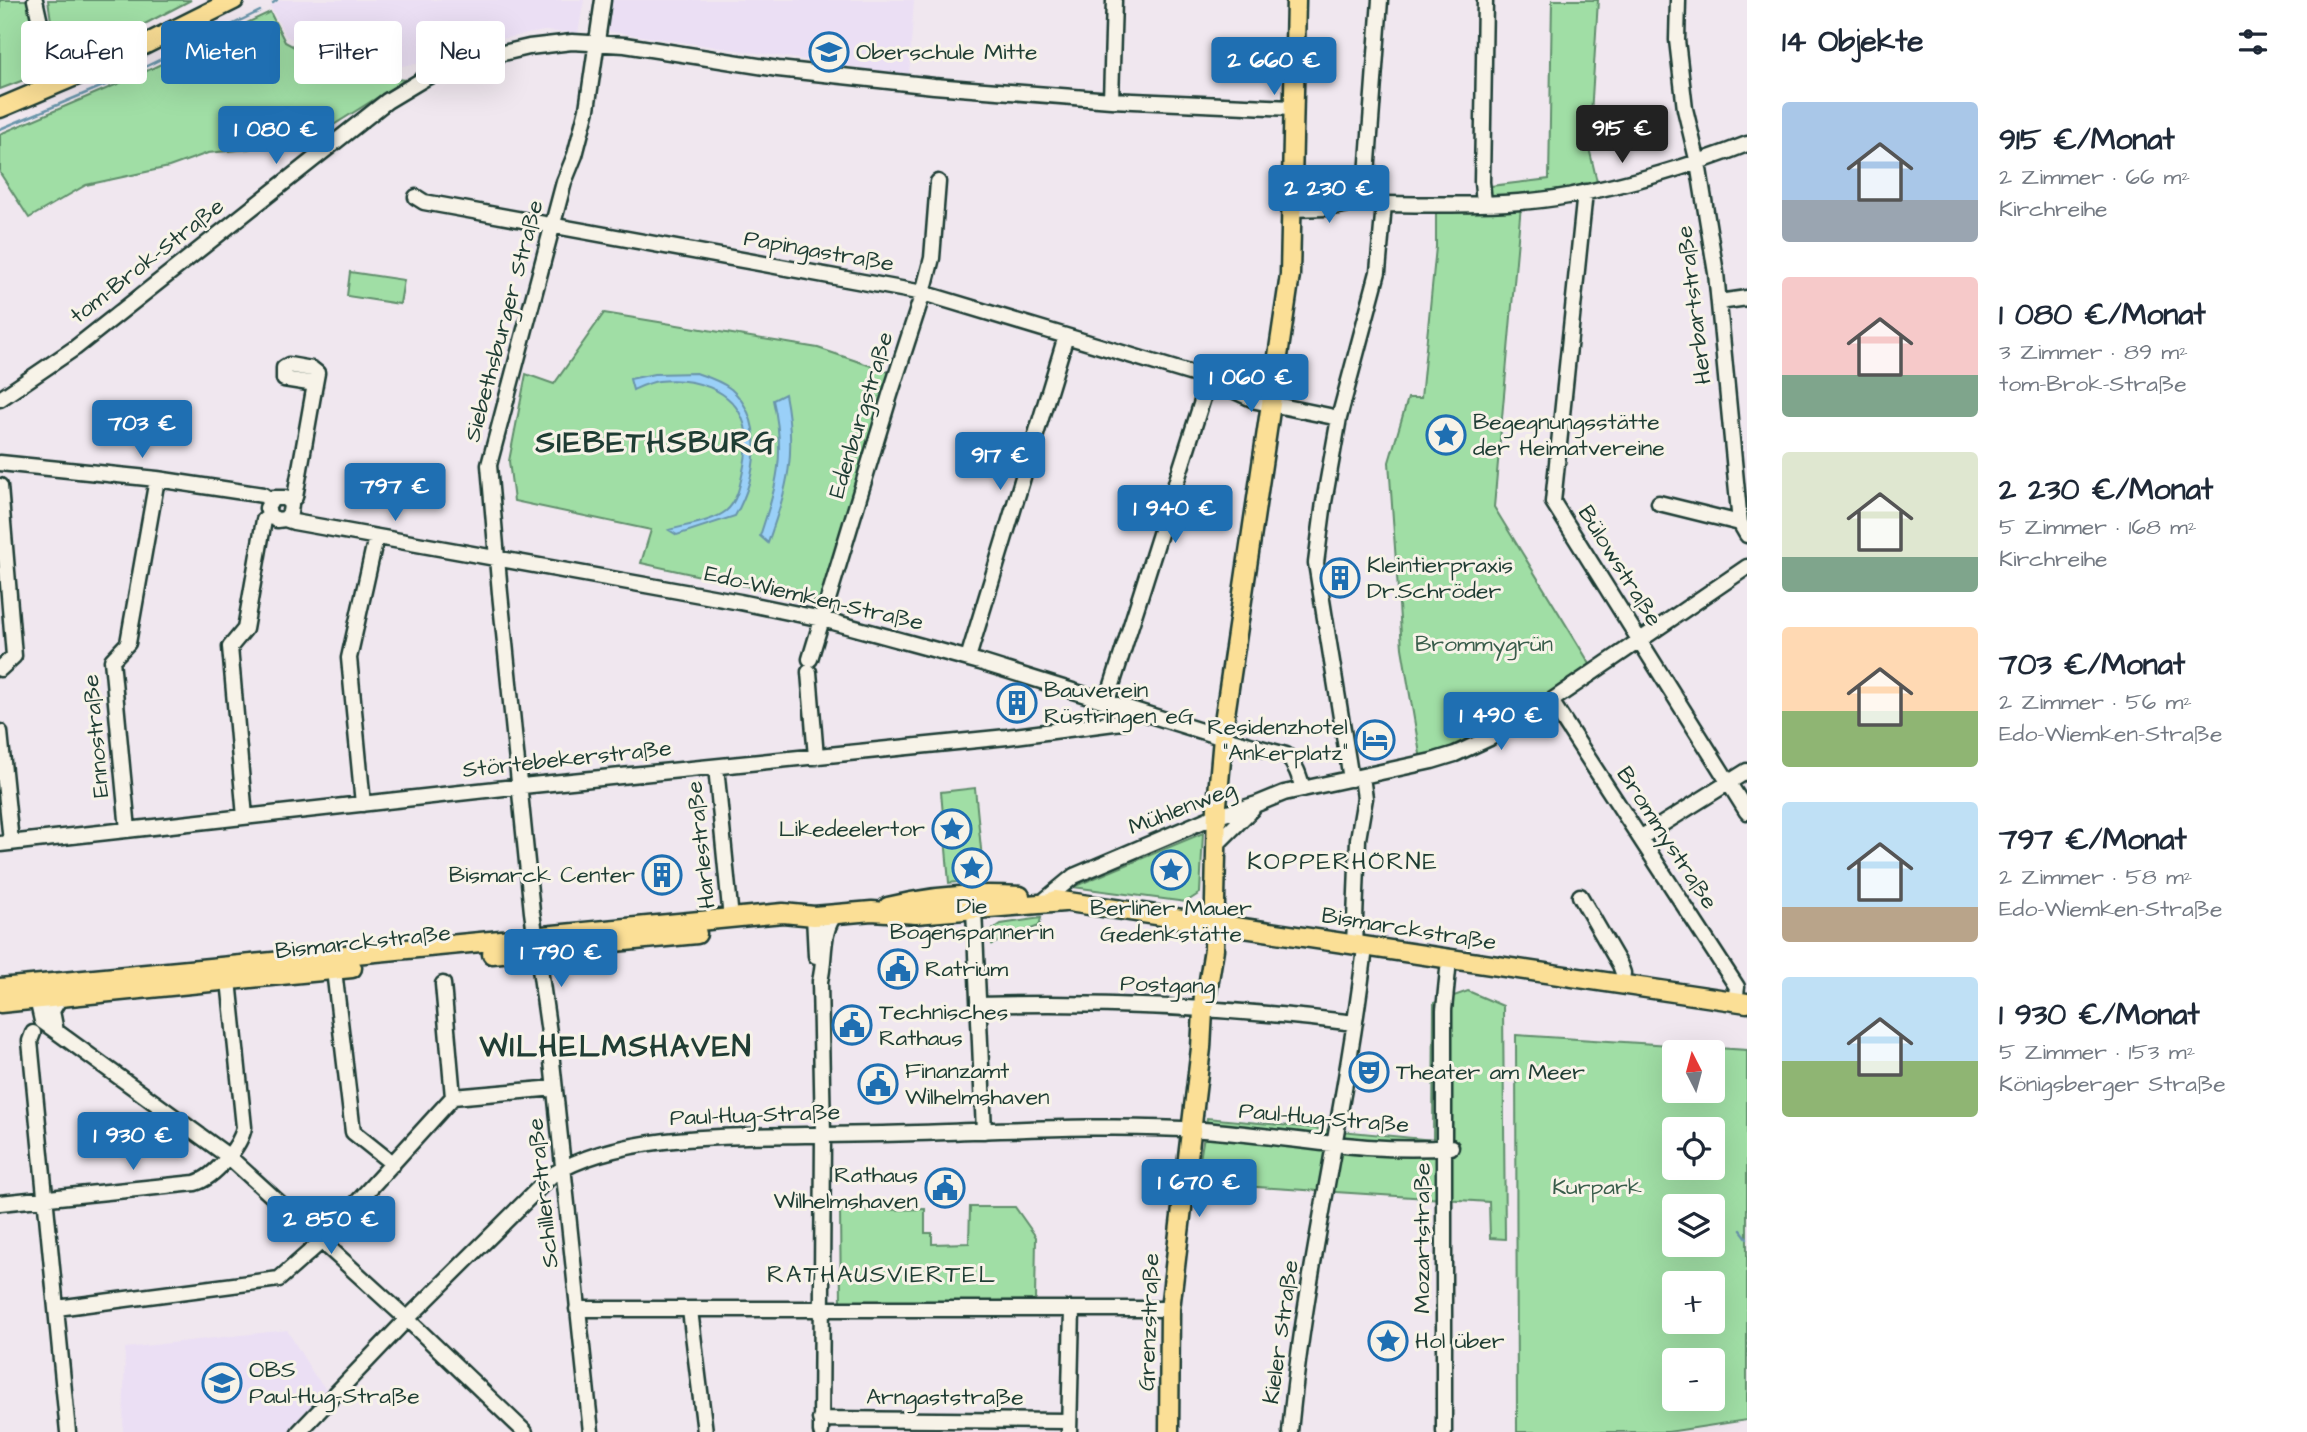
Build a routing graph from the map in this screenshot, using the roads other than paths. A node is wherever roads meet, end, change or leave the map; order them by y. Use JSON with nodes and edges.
{"nodes":[{"id":1,"x":35,"y":0,"type":"edge"},
{"id":2,"x":234,"y":0,"type":"edge"},
{"id":3,"x":603,"y":0,"type":"edge"},
{"id":4,"x":1114,"y":0,"type":"edge"},
{"id":5,"x":1296,"y":0,"type":"edge"},
{"id":6,"x":1380,"y":0,"type":"edge"},
{"id":7,"x":1485,"y":0,"type":"edge"},
{"id":8,"x":1678,"y":0,"type":"edge"},
{"id":9,"x":597,"y":43,"type":"junction"},
{"id":10,"x":54,"y":86,"type":"junction"},
{"id":11,"x":1111,"y":100,"type":"junction"},
{"id":12,"x":0,"y":108,"type":"edge"},
{"id":13,"x":1293,"y":108,"type":"junction"},
{"id":14,"x":1747,"y":144,"type":"edge"},
{"id":15,"x":1698,"y":163,"type":"junction"},
{"id":16,"x":938,"y":182,"type":"dead end"},
{"id":17,"x":1585,"y":192,"type":"junction"},
{"id":18,"x":416,"y":197,"type":"dead end"},
{"id":19,"x":1290,"y":202,"type":"junction"},
{"id":20,"x":1365,"y":202,"type":"junction"},
{"id":21,"x":1484,"y":203,"type":"junction"},
{"id":22,"x":1384,"y":204,"type":"junction"},
{"id":23,"x":552,"y":226,"type":"junction"},
{"id":24,"x":923,"y":293,"type":"junction"},
{"id":25,"x":1747,"y":298,"type":"edge"},
{"id":26,"x":1719,"y":302,"type":"junction"},
{"id":27,"x":1066,"y":335,"type":"junction"},
{"id":28,"x":1209,"y":379,"type":"junction"},
{"id":29,"x":315,"y":384,"type":"dead end"},
{"id":30,"x":1275,"y":384,"type":"junction"},
{"id":31,"x":0,"y":399,"type":"edge"},
{"id":32,"x":1272,"y":405,"type":"junction"},
{"id":33,"x":1339,"y":418,"type":"junction"},
{"id":34,"x":0,"y":463,"type":"edge"},
{"id":35,"x":157,"y":479,"type":"junction"},
{"id":36,"x":0,"y":486,"type":"edge"},
{"id":37,"x":270,"y":500,"type":"junction"},
{"id":38,"x":289,"y":501,"type":"junction"},
{"id":39,"x":1659,"y":503,"type":"dead end"},
{"id":40,"x":277,"y":517,"type":"junction"},
{"id":41,"x":1743,"y":529,"type":"edge"},
{"id":42,"x":376,"y":537,"type":"junction"},
{"id":43,"x":496,"y":558,"type":"junction"},
{"id":44,"x":1747,"y":567,"type":"edge"},
{"id":45,"x":822,"y":619,"type":"junction"},
{"id":46,"x":1640,"y":641,"type":"junction"},
{"id":47,"x":968,"y":658,"type":"junction"},
{"id":48,"x":0,"y":669,"type":"edge"},
{"id":49,"x":1107,"y":701,"type":"junction"},
{"id":50,"x":1551,"y":701,"type":"junction"},
{"id":51,"x":1131,"y":709,"type":"junction"},
{"id":52,"x":0,"y":732,"type":"edge"},
{"id":53,"x":1223,"y":738,"type":"junction"},
{"id":54,"x":816,"y":757,"type":"junction"},
{"id":55,"x":716,"y":767,"type":"junction"},
{"id":56,"x":1747,"y":771,"type":"edge"},
{"id":57,"x":1356,"y":778,"type":"junction"},
{"id":58,"x":1728,"y":783,"type":"junction"},
{"id":59,"x":520,"y":787,"type":"junction"},
{"id":60,"x":1303,"y":789,"type":"junction"},
{"id":61,"x":363,"y":804,"type":"junction"},
{"id":62,"x":1258,"y":804,"type":"junction"},
{"id":63,"x":1747,"y":812,"type":"edge"},
{"id":64,"x":245,"y":817,"type":"junction"},
{"id":65,"x":1216,"y":817,"type":"junction"},
{"id":66,"x":128,"y":830,"type":"junction"},
{"id":67,"x":1640,"y":838,"type":"junction"},
{"id":68,"x":6,"y":843,"type":"edge"},
{"id":69,"x":1216,"y":845,"type":"junction"},
{"id":70,"x":1580,"y":896,"type":"dead end"},
{"id":71,"x":1055,"y":900,"type":"junction"},
{"id":72,"x":986,"y":904,"type":"junction"},
{"id":73,"x":873,"y":911,"type":"junction"},
{"id":74,"x":837,"y":914,"type":"junction"},
{"id":75,"x":814,"y":916,"type":"junction"},
{"id":76,"x":732,"y":919,"type":"junction"},
{"id":77,"x":1213,"y":925,"type":"junction"},
{"id":78,"x":537,"y":944,"type":"junction"},
{"id":79,"x":1360,"y":947,"type":"junction"},
{"id":80,"x":1449,"y":960,"type":"junction"},
{"id":81,"x":334,"y":970,"type":"junction"},
{"id":82,"x":229,"y":981,"type":"junction"},
{"id":83,"x":820,"y":981,"type":"junction"},
{"id":84,"x":443,"y":984,"type":"dead end"},
{"id":85,"x":1621,"y":985,"type":"junction"},
{"id":86,"x":0,"y":988,"type":"edge"},
{"id":87,"x":58,"y":990,"type":"junction"},
{"id":88,"x":37,"y":999,"type":"junction"},
{"id":89,"x":1741,"y":1002,"type":"edge"},
{"id":90,"x":0,"y":1003,"type":"edge"},
{"id":91,"x":979,"y":1005,"type":"junction"},
{"id":92,"x":1205,"y":1006,"type":"junction"},
{"id":93,"x":1355,"y":1024,"type":"junction"},
{"id":94,"x":56,"y":1031,"type":"junction"},
{"id":95,"x":33,"y":1033,"type":"dead end"},
{"id":96,"x":555,"y":1088,"type":"junction"},
{"id":97,"x":453,"y":1097,"type":"junction"},
{"id":98,"x":1192,"y":1129,"type":"junction"},
{"id":99,"x":984,"y":1131,"type":"junction"},
{"id":100,"x":823,"y":1135,"type":"junction"},
{"id":101,"x":1335,"y":1144,"type":"junction"},
{"id":102,"x":1448,"y":1147,"type":"junction"},
{"id":103,"x":228,"y":1156,"type":"junction"},
{"id":104,"x":393,"y":1164,"type":"junction"},
{"id":105,"x":563,"y":1167,"type":"junction"},
{"id":106,"x":44,"y":1199,"type":"junction"},
{"id":107,"x":0,"y":1203,"type":"edge"},
{"id":108,"x":322,"y":1241,"type":"junction"},
{"id":109,"x":57,"y":1308,"type":"junction"},
{"id":110,"x":577,"y":1309,"type":"junction"},
{"id":111,"x":690,"y":1310,"type":"junction"},
{"id":112,"x":1072,"y":1310,"type":"junction"},
{"id":113,"x":1170,"y":1310,"type":"junction"},
{"id":114,"x":820,"y":1311,"type":"junction"},
{"id":115,"x":407,"y":1319,"type":"junction"},
{"id":116,"x":820,"y":1426,"type":"edge"},
{"id":117,"x":1069,"y":1426,"type":"edge"},
{"id":118,"x":68,"y":1432,"type":"edge"},
{"id":119,"x":299,"y":1432,"type":"edge"},
{"id":120,"x":525,"y":1432,"type":"edge"},
{"id":121,"x":591,"y":1432,"type":"edge"},
{"id":122,"x":705,"y":1432,"type":"edge"},
{"id":123,"x":1169,"y":1432,"type":"edge"},
{"id":124,"x":1290,"y":1432,"type":"edge"},
{"id":125,"x":1444,"y":1432,"type":"edge"}],
"edges":[{"from":1,"to":10,"type":"street"},
{"from":2,"to":10,"type":"main road"},
{"from":3,"to":9,"type":"street","name":"Siebethsburger Straße"},
{"from":4,"to":11,"type":"street"},
{"from":5,"to":13,"type":"main road","name":"Grenzstraße"},
{"from":6,"to":20,"type":"street"},
{"from":7,"to":21,"type":"street"},
{"from":8,"to":15,"type":"street","name":"Herbartstraße"},
{"from":9,"to":11,"type":"street","name":"tom-Brok-Straße"},
{"from":9,"to":23,"type":"street","name":"Siebethsburger Straße"},
{"from":9,"to":31,"type":"street","name":"tom-Brok-Straße"},
{"from":10,"to":12,"type":"main road"},
{"from":11,"to":13,"type":"street","name":"tom-Brok-Straße"},
{"from":13,"to":19,"type":"main road","name":"Grenzstraße"},
{"from":14,"to":15,"type":"street"},
{"from":15,"to":17,"type":"street"},
{"from":15,"to":26,"type":"street","name":"Herbartstraße"},
{"from":16,"to":24,"type":"street","name":"Edenburgstraße"},
{"from":17,"to":21,"type":"street"},
{"from":17,"to":46,"type":"street","name":"Bülowstraße"},
{"from":18,"to":23,"type":"street","name":"Papingastraße"},
{"from":19,"to":20,"type":"street"},
{"from":19,"to":30,"type":"main road","name":"Grenzstraße"},
{"from":20,"to":22,"type":"street"},
{"from":21,"to":22,"type":"street"},
{"from":22,"to":33,"type":"street","name":"Kieler Straße"},
{"from":23,"to":24,"type":"street","name":"Papingastraße"},
{"from":23,"to":43,"type":"street","name":"Siebethsburger Straße"},
{"from":24,"to":27,"type":"street","name":"Papingastraße"},
{"from":24,"to":45,"type":"street","name":"Edenburgstraße"},
{"from":25,"to":26,"type":"street"},
{"from":26,"to":41,"type":"street","name":"Herbartstraße"},
{"from":27,"to":28,"type":"street","name":"Papingastraße"},
{"from":27,"to":47,"type":"street"},
{"from":28,"to":30,"type":"street","name":"Papingastraße"},
{"from":28,"to":32,"type":"street","name":"Papingastraße"},
{"from":28,"to":49,"type":"street"},
{"from":29,"to":38,"type":"street"},
{"from":30,"to":32,"type":"main road","name":"Grenzstraße"},
{"from":32,"to":33,"type":"street","name":"Papingastraße"},
{"from":32,"to":53,"type":"main road","name":"Grenzstraße"},
{"from":33,"to":57,"type":"street","name":"Kieler Straße"},
{"from":34,"to":35,"type":"street"},
{"from":35,"to":37,"type":"street"},
{"from":35,"to":66,"type":"street","name":"Ennostraße"},
{"from":36,"to":48,"type":"street"},
{"from":37,"to":38,"type":"street"},
{"from":37,"to":40,"type":"street"},
{"from":38,"to":40,"type":"street"},
{"from":39,"to":41,"type":"street","name":"Herbartstraße"},
{"from":40,"to":42,"type":"street","name":"Edo-Wiemken-Straße"},
{"from":40,"to":64,"type":"street"},
{"from":42,"to":43,"type":"street","name":"Edo-Wiemken-Straße"},
{"from":42,"to":61,"type":"street"},
{"from":43,"to":45,"type":"street","name":"Edo-Wiemken-Straße"},
{"from":43,"to":59,"type":"street","name":"Siebethsburger Straße"},
{"from":44,"to":46,"type":"street","name":"Mühlenweg"},
{"from":45,"to":47,"type":"street","name":"Edo-Wiemken-Straße"},
{"from":45,"to":54,"type":"street","name":"Edenburgstraße"},
{"from":46,"to":50,"type":"street","name":"Mühlenweg"},
{"from":46,"to":58,"type":"street","name":"Bülowstraße"},
{"from":47,"to":49,"type":"street","name":"Edo-Wiemken-Straße"},
{"from":49,"to":51,"type":"street","name":"Edo-Wiemken-Straße"},
{"from":50,"to":57,"type":"street","name":"Mühlenweg"},
{"from":50,"to":67,"type":"street","name":"Brommystraße"},
{"from":51,"to":53,"type":"street","name":"Edo-Wiemken-Straße"},
{"from":51,"to":54,"type":"street","name":"Störtebekerstraße"},
{"from":52,"to":68,"type":"street"},
{"from":53,"to":60,"type":"street","name":"Edo-Wiemken-Straße"},
{"from":53,"to":65,"type":"main road","name":"Grenzstraße"},
{"from":54,"to":55,"type":"street","name":"Störtebekerstraße"},
{"from":55,"to":59,"type":"street","name":"Störtebekerstraße"},
{"from":55,"to":76,"type":"street","name":"Harlestraße"},
{"from":56,"to":58,"type":"street"},
{"from":57,"to":60,"type":"street","name":"Mühlenweg"},
{"from":57,"to":79,"type":"street","name":"Kieler Straße"},
{"from":58,"to":63,"type":"street","name":"Bülowstraße"},
{"from":58,"to":67,"type":"street"},
{"from":59,"to":61,"type":"street","name":"Störtebekerstraße"},
{"from":59,"to":78,"type":"street","name":"Siebethsburger Straße"},
{"from":60,"to":62,"type":"street","name":"Mühlenweg"},
{"from":61,"to":64,"type":"street","name":"Störtebekerstraße"},
{"from":62,"to":65,"type":"street","name":"Mühlenweg"},
{"from":62,"to":69,"type":"street"},
{"from":64,"to":66,"type":"street","name":"Störtebekerstraße"},
{"from":65,"to":69,"type":"main road","name":"Grenzstraße"},
{"from":65,"to":71,"type":"street","name":"Mühlenweg"},
{"from":66,"to":68,"type":"street","name":"Störtebekerstraße"},
{"from":67,"to":89,"type":"street","name":"Brommystraße"},
{"from":69,"to":77,"type":"main road","name":"Grenzstraße"},
{"from":70,"to":85,"type":"street"},
{"from":71,"to":72,"type":"main road","name":"Bismarckstraße"},
{"from":71,"to":77,"type":"main road","name":"Bismarckstraße"},
{"from":72,"to":73,"type":"main road","name":"Bismarckstraße"},
{"from":72,"to":73,"type":"main road","name":"Bismarckstraße"},
{"from":72,"to":91,"type":"street"},
{"from":73,"to":74,"type":"main road","name":"Bismarckstraße"},
{"from":74,"to":75,"type":"main road","name":"Bismarckstraße"},
{"from":74,"to":83,"type":"street"},
{"from":75,"to":76,"type":"main road","name":"Bismarckstraße"},
{"from":75,"to":78,"type":"main road","name":"Bismarckstraße"},
{"from":75,"to":83,"type":"street"},
{"from":76,"to":78,"type":"main road","name":"Bismarckstraße"},
{"from":77,"to":79,"type":"main road","name":"Bismarckstraße"},
{"from":77,"to":92,"type":"main road","name":"Grenzstraße"},
{"from":78,"to":81,"type":"main road","name":"Bismarckstraße"},
{"from":78,"to":87,"type":"main road","name":"Bismarckstraße"},
{"from":78,"to":96,"type":"street","name":"Schillerstraße"},
{"from":79,"to":80,"type":"main road","name":"Bismarckstraße"},
{"from":79,"to":93,"type":"street","name":"Kieler Straße"},
{"from":80,"to":85,"type":"main road","name":"Bismarckstraße"},
{"from":80,"to":102,"type":"street","name":"Mozartstraße"},
{"from":81,"to":82,"type":"main road","name":"Bismarckstraße"},
{"from":81,"to":104,"type":"street"},
{"from":82,"to":87,"type":"main road","name":"Bismarckstraße"},
{"from":82,"to":103,"type":"street"},
{"from":83,"to":100,"type":"street"},
{"from":84,"to":97,"type":"street"},
{"from":85,"to":89,"type":"main road","name":"Bismarckstraße"},
{"from":86,"to":87,"type":"main road","name":"Bismarckstraße"},
{"from":87,"to":88,"type":"main road","name":"Bismarckstraße"},
{"from":87,"to":94,"type":"street"},
{"from":88,"to":90,"type":"main road","name":"Bismarckstraße"},
{"from":88,"to":94,"type":"street"},
{"from":91,"to":92,"type":"street","name":"Postgang"},
{"from":91,"to":99,"type":"street"},
{"from":92,"to":93,"type":"street","name":"Postgang"},
{"from":92,"to":98,"type":"main road","name":"Grenzstraße"},
{"from":93,"to":101,"type":"street","name":"Kieler Straße"},
{"from":94,"to":103,"type":"street"},
{"from":95,"to":106,"type":"street"},
{"from":96,"to":97,"type":"street"},
{"from":96,"to":105,"type":"street","name":"Schillerstraße"},
{"from":97,"to":104,"type":"street"},
{"from":98,"to":99,"type":"street","name":"Paul-Hug-Straße"},
{"from":98,"to":101,"type":"street","name":"Paul-Hug-Straße"},
{"from":98,"to":113,"type":"main road","name":"Grenzstraße"},
{"from":99,"to":100,"type":"street","name":"Paul-Hug-Straße"},
{"from":100,"to":105,"type":"street","name":"Paul-Hug-Straße"},
{"from":100,"to":114,"type":"street"},
{"from":101,"to":102,"type":"street","name":"Paul-Hug-Straße"},
{"from":101,"to":124,"type":"street","name":"Kieler Straße"},
{"from":102,"to":125,"type":"street","name":"Mozartstraße"},
{"from":103,"to":106,"type":"street"},
{"from":103,"to":108,"type":"street"},
{"from":104,"to":108,"type":"street"},
{"from":105,"to":110,"type":"street","name":"Schillerstraße"},
{"from":105,"to":115,"type":"street","name":"Paul-Hug-Straße"},
{"from":106,"to":107,"type":"street"},
{"from":106,"to":109,"type":"street"},
{"from":108,"to":109,"type":"street"},
{"from":108,"to":115,"type":"street"},
{"from":109,"to":118,"type":"street"},
{"from":110,"to":111,"type":"street"},
{"from":110,"to":121,"type":"street","name":"Schillerstraße"},
{"from":111,"to":114,"type":"street"},
{"from":111,"to":122,"type":"street"},
{"from":112,"to":113,"type":"street"},
{"from":112,"to":114,"type":"street"},
{"from":112,"to":117,"type":"street"},
{"from":113,"to":123,"type":"main road","name":"Grenzstraße"},
{"from":114,"to":116,"type":"street"},
{"from":115,"to":119,"type":"street","name":"Paul-Hug-Straße"},
{"from":115,"to":120,"type":"street"},
{"from":116,"to":117,"type":"street","name":"Arngaststraße"}]}
